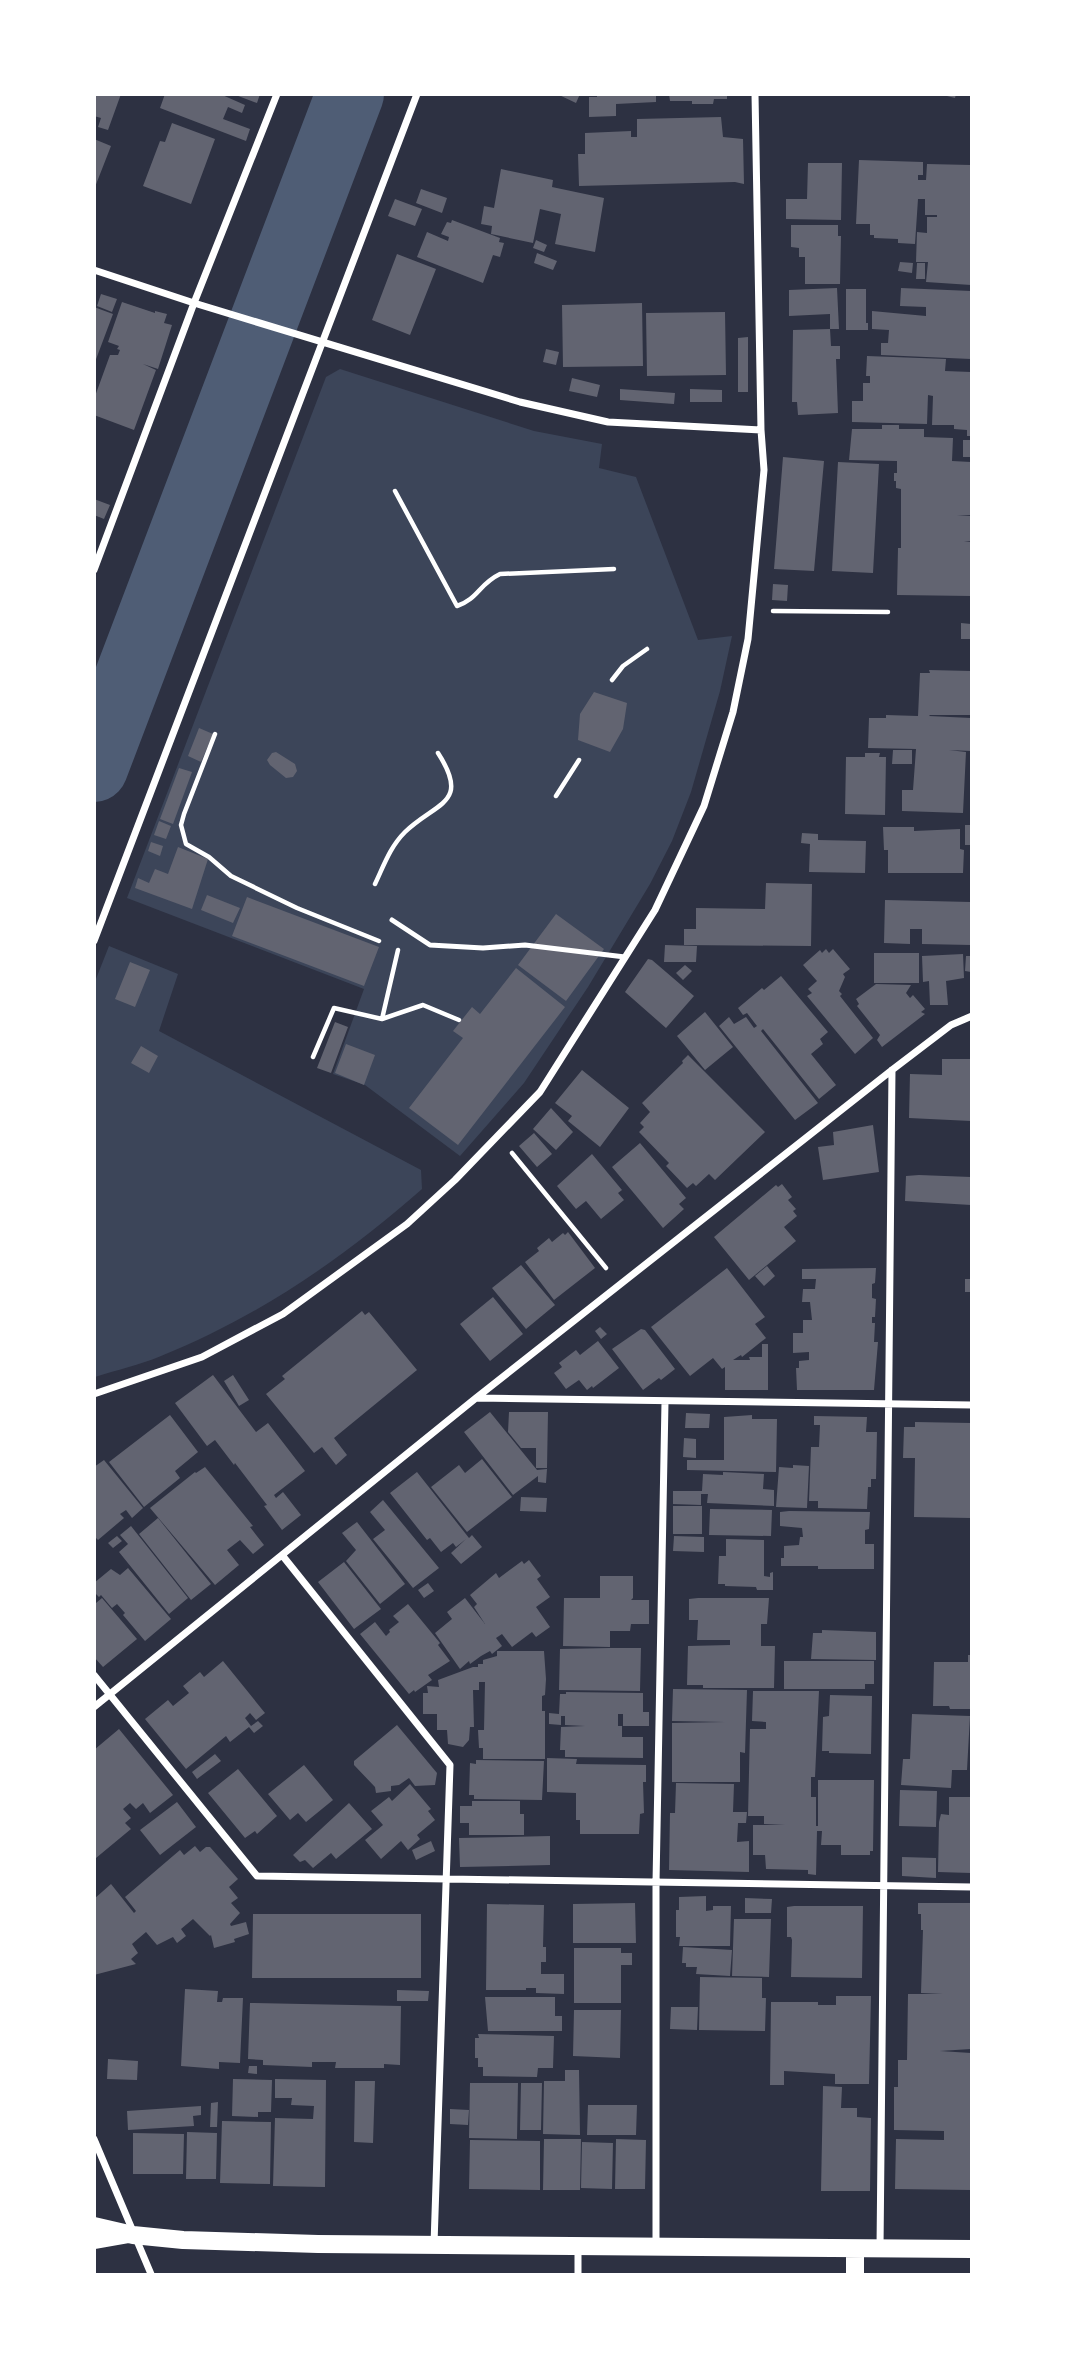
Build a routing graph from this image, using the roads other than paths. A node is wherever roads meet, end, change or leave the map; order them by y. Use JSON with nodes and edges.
{"nodes":[{"id":1,"x":277,"y":94,"type":"edge"},
{"id":2,"x":417,"y":94,"type":"edge"},
{"id":3,"x":755,"y":94,"type":"edge"},
{"id":4,"x":94,"y":270,"type":"edge"},
{"id":5,"x":194,"y":303,"type":"junction"},
{"id":6,"x":324,"y":341,"type":"junction"},
{"id":7,"x":761,"y":430,"type":"junction"},
{"id":8,"x":94,"y":570,"type":"edge"},
{"id":9,"x":392,"y":920,"type":"dead end"},
{"id":10,"x":94,"y":941,"type":"edge"},
{"id":11,"x":625,"y":957,"type":"junction"},
{"id":12,"x":971,"y":1016,"type":"edge"},
{"id":13,"x":892,"y":1070,"type":"junction"},
{"id":14,"x":94,"y":1394,"type":"edge"},
{"id":15,"x":476,"y":1398,"type":"junction"},
{"id":16,"x":665,"y":1402,"type":"junction"},
{"id":17,"x":890,"y":1404,"type":"junction"},
{"id":18,"x":971,"y":1405,"type":"edge"},
{"id":19,"x":282,"y":1555,"type":"junction"},
{"id":20,"x":94,"y":1675,"type":"edge"},
{"id":21,"x":110,"y":1695,"type":"junction"},
{"id":22,"x":94,"y":1707,"type":"edge"},
{"id":23,"x":447,"y":1879,"type":"junction"},
{"id":24,"x":656,"y":1883,"type":"junction"},
{"id":25,"x":883,"y":1886,"type":"junction"},
{"id":26,"x":971,"y":1888,"type":"edge"},
{"id":27,"x":94,"y":2139,"type":"edge"},
{"id":28,"x":94,"y":2226,"type":"edge"},
{"id":29,"x":133,"y":2235,"type":"junction"},
{"id":30,"x":94,"y":2242,"type":"edge"},
{"id":31,"x":434,"y":2245,"type":"junction"},
{"id":32,"x":578,"y":2247,"type":"junction"},
{"id":33,"x":656,"y":2248,"type":"junction"},
{"id":34,"x":880,"y":2249,"type":"junction"},
{"id":35,"x":971,"y":2249,"type":"edge"},
{"id":36,"x":855,"y":2250,"type":"junction"},
{"id":37,"x":150,"y":2274,"type":"edge"},
{"id":38,"x":578,"y":2274,"type":"edge"},
{"id":39,"x":855,"y":2274,"type":"edge"}],
"edges":[{"from":1,"to":5,"type":"street"},
{"from":2,"to":6,"type":"street"},
{"from":3,"to":7,"type":"street"},
{"from":4,"to":5,"type":"street"},
{"from":5,"to":6,"type":"street"},
{"from":5,"to":8,"type":"street"},
{"from":6,"to":7,"type":"street"},
{"from":6,"to":10,"type":"street"},
{"from":7,"to":11,"type":"street"},
{"from":9,"to":11,"type":"lane"},
{"from":11,"to":14,"type":"street"},
{"from":12,"to":13,"type":"street"},
{"from":13,"to":15,"type":"street"},
{"from":13,"to":17,"type":"street"},
{"from":15,"to":16,"type":"street"},
{"from":15,"to":19,"type":"street"},
{"from":16,"to":17,"type":"street"},
{"from":16,"to":24,"type":"street"},
{"from":17,"to":18,"type":"street"},
{"from":17,"to":25,"type":"street"},
{"from":19,"to":21,"type":"street"},
{"from":19,"to":23,"type":"street"},
{"from":20,"to":21,"type":"street"},
{"from":21,"to":22,"type":"street"},
{"from":21,"to":23,"type":"street"},
{"from":23,"to":24,"type":"street"},
{"from":23,"to":31,"type":"street"},
{"from":24,"to":25,"type":"street"},
{"from":24,"to":33,"type":"street"},
{"from":25,"to":26,"type":"street"},
{"from":25,"to":34,"type":"street"},
{"from":27,"to":29,"type":"street"},
{"from":28,"to":29,"type":"main road"},
{"from":29,"to":30,"type":"main road"},
{"from":29,"to":31,"type":"main road"},
{"from":29,"to":37,"type":"street"},
{"from":31,"to":32,"type":"main road"},
{"from":32,"to":33,"type":"main road"},
{"from":32,"to":38,"type":"street"},
{"from":33,"to":36,"type":"main road"},
{"from":34,"to":35,"type":"main road"},
{"from":34,"to":36,"type":"main road"},
{"from":36,"to":39,"type":"main road"}]}
